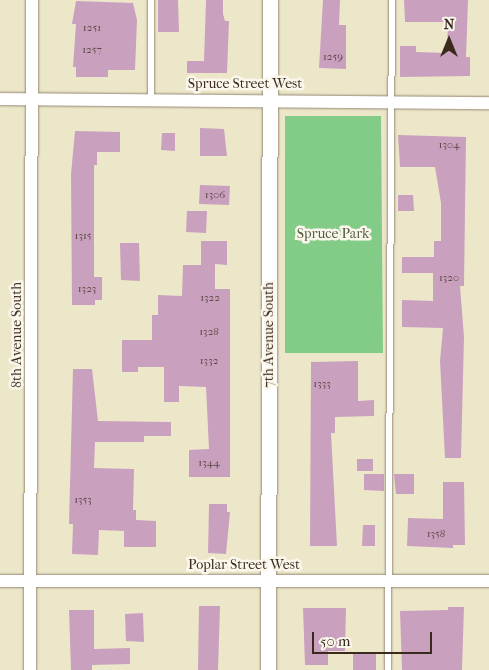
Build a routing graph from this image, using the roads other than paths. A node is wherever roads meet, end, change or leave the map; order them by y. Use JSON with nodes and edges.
{"nodes":[{"id":1,"x":32,"y":0,"type":"edge"},
{"id":2,"x":151,"y":0,"type":"edge"},
{"id":3,"x":270,"y":0,"type":"edge"},
{"id":4,"x":392,"y":0,"type":"edge"},
{"id":5,"x":32,"y":98,"type":"junction"},
{"id":6,"x":0,"y":99,"type":"edge"},
{"id":7,"x":151,"y":99,"type":"junction"},
{"id":8,"x":270,"y":99,"type":"junction"},
{"id":9,"x":392,"y":101,"type":"junction"},
{"id":10,"x":489,"y":102,"type":"edge"},
{"id":11,"x":269,"y":580,"type":"junction"},
{"id":12,"x":388,"y":580,"type":"junction"},
{"id":13,"x":0,"y":581,"type":"edge"},
{"id":14,"x":31,"y":581,"type":"junction"},
{"id":15,"x":489,"y":581,"type":"edge"},
{"id":16,"x":30,"y":670,"type":"edge"},
{"id":17,"x":268,"y":670,"type":"edge"},
{"id":18,"x":388,"y":670,"type":"edge"}],
"edges":[{"from":1,"to":5,"type":"street","name":"8th Avenue South"},
{"from":2,"to":7,"type":"lane"},
{"from":3,"to":8,"type":"street","name":"7th Avenue South"},
{"from":4,"to":9,"type":"lane"},
{"from":5,"to":6,"type":"street","name":"Spruce Street West"},
{"from":5,"to":7,"type":"street","name":"Spruce Street West"},
{"from":5,"to":14,"type":"street","name":"8th Avenue South"},
{"from":7,"to":8,"type":"street","name":"Spruce Street West"},
{"from":8,"to":9,"type":"street","name":"Spruce Street West"},
{"from":8,"to":11,"type":"street","name":"7th Avenue South"},
{"from":9,"to":10,"type":"street","name":"Spruce Street West"},
{"from":9,"to":12,"type":"lane"},
{"from":11,"to":12,"type":"street","name":"Poplar Street West"},
{"from":11,"to":14,"type":"street","name":"Poplar Street West"},
{"from":11,"to":17,"type":"street","name":"7th Avenue South"},
{"from":12,"to":15,"type":"street","name":"Poplar Street West"},
{"from":12,"to":18,"type":"lane"},
{"from":13,"to":14,"type":"street","name":"Poplar Street West"},
{"from":14,"to":16,"type":"street","name":"8th Avenue South"}]}
